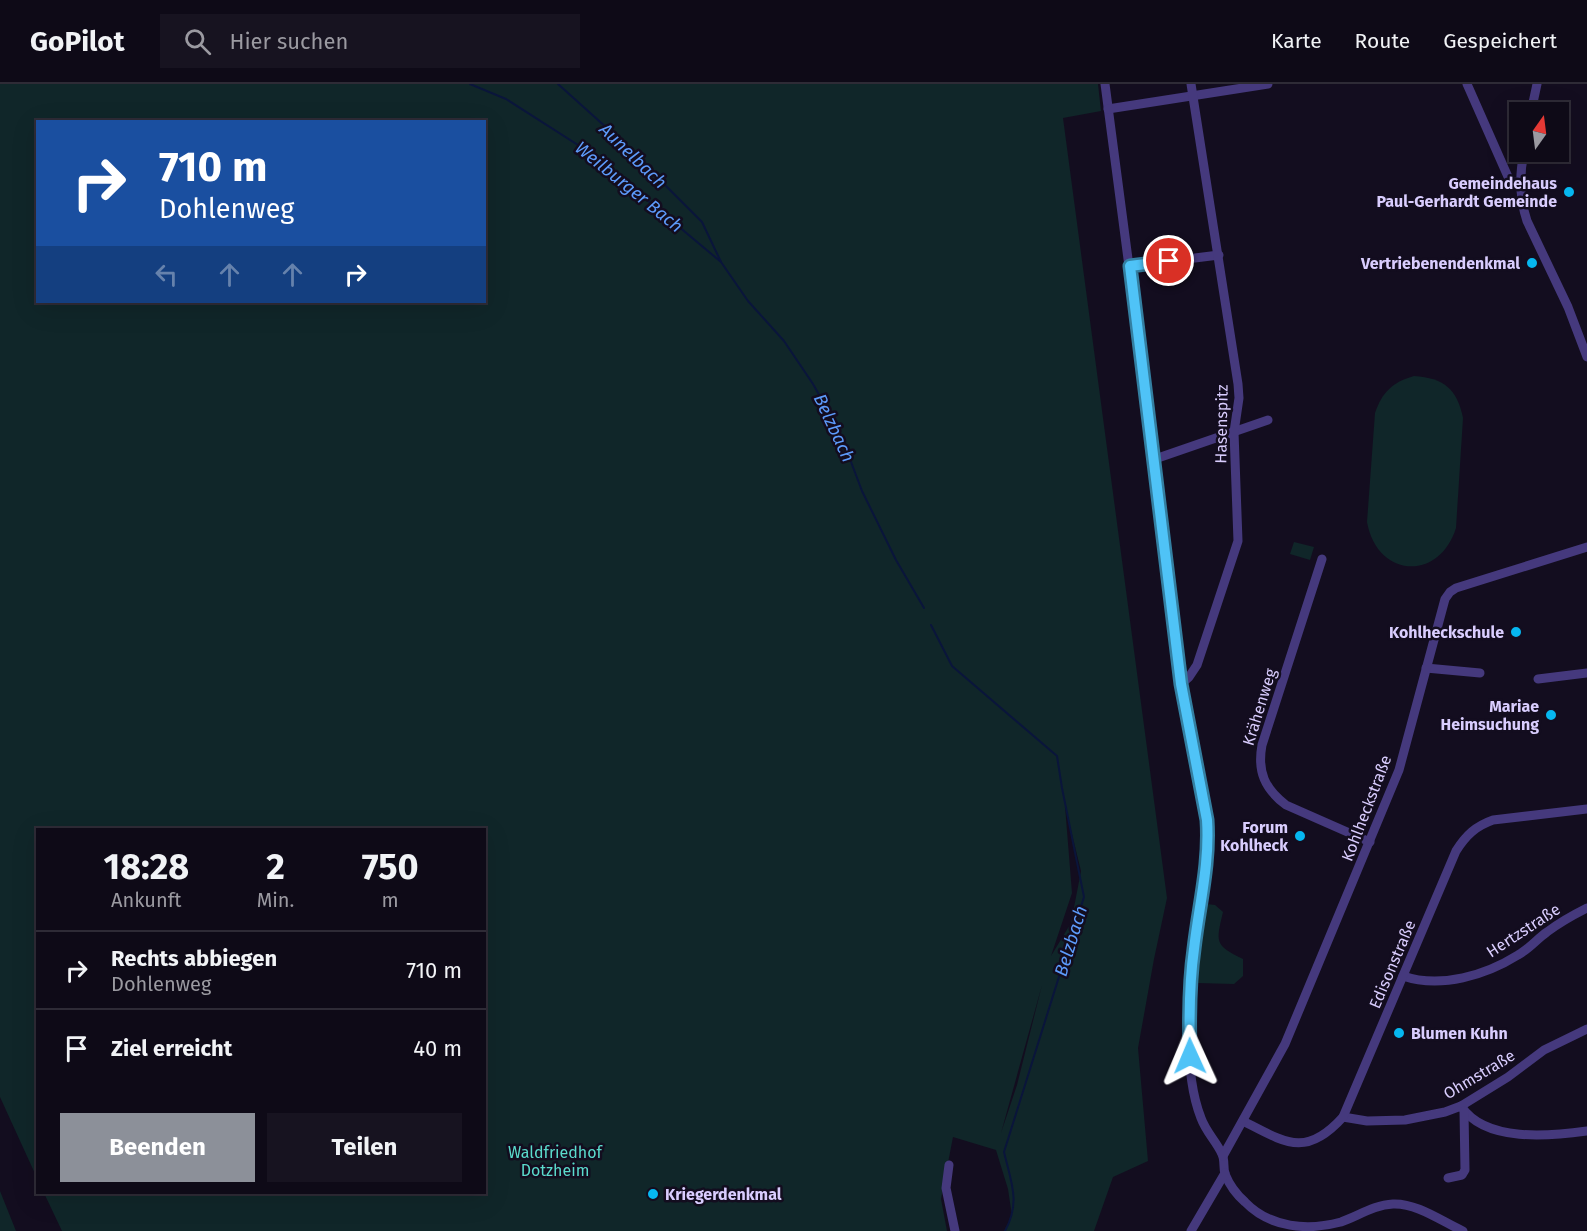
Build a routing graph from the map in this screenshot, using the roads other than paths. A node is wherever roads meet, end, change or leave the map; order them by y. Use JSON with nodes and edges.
{"nodes":[{"id":1,"x":1105,"y":84,"type":"edge"},
{"id":2,"x":1191,"y":84,"type":"edge"},
{"id":3,"x":1268,"y":84,"type":"edge"},
{"id":4,"x":1467,"y":84,"type":"edge"},
{"id":5,"x":1536,"y":84,"type":"edge"},
{"id":6,"x":1192,"y":96,"type":"junction"},
{"id":7,"x":1533,"y":102,"type":"edge"},
{"id":8,"x":1108,"y":109,"type":"junction"},
{"id":9,"x":1522,"y":162,"type":"edge"},
{"id":10,"x":1519,"y":185,"type":"junction"},
{"id":11,"x":1219,"y":255,"type":"junction"},
{"id":12,"x":1130,"y":266,"type":"junction"},
{"id":13,"x":1587,"y":357,"type":"edge"},
{"id":14,"x":1268,"y":420,"type":"dead end"},
{"id":15,"x":1234,"y":432,"type":"junction"},
{"id":16,"x":1155,"y":459,"type":"junction"},
{"id":17,"x":1587,"y":547,"type":"edge"},
{"id":18,"x":1322,"y":559,"type":"dead end"},
{"id":19,"x":1426,"y":668,"type":"junction"},
{"id":20,"x":1480,"y":673,"type":"dead end"},
{"id":21,"x":1587,"y":673,"type":"edge"},
{"id":22,"x":1538,"y":679,"type":"dead end"},
{"id":23,"x":1181,"y":684,"type":"junction"},
{"id":24,"x":1587,"y":809,"type":"edge"},
{"id":25,"x":1370,"y":842,"type":"junction"},
{"id":26,"x":1587,"y":908,"type":"edge"},
{"id":27,"x":1403,"y":976,"type":"junction"},
{"id":28,"x":1587,"y":1029,"type":"edge"},
{"id":29,"x":1463,"y":1109,"type":"junction"},
{"id":30,"x":1343,"y":1117,"type":"junction"},
{"id":31,"x":1243,"y":1121,"type":"junction"},
{"id":32,"x":1587,"y":1131,"type":"edge"},
{"id":33,"x":1223,"y":1156,"type":"junction"},
{"id":34,"x":949,"y":1165,"type":"dead end"},
{"id":35,"x":1225,"y":1173,"type":"junction"},
{"id":36,"x":1448,"y":1178,"type":"dead end"},
{"id":37,"x":955,"y":1231,"type":"edge"},
{"id":38,"x":1191,"y":1231,"type":"edge"},
{"id":39,"x":1463,"y":1231,"type":"edge"}],
"edges":[{"from":1,"to":8,"type":"street"},
{"from":2,"to":6,"type":"street","name":"Hasenspitz"},
{"from":3,"to":6,"type":"street"},
{"from":4,"to":10,"type":"street"},
{"from":5,"to":7,"type":"street"},
{"from":6,"to":8,"type":"street"},
{"from":6,"to":11,"type":"street","name":"Hasenspitz"},
{"from":8,"to":12,"type":"street"},
{"from":9,"to":10,"type":"street"},
{"from":10,"to":13,"type":"street"},
{"from":11,"to":12,"type":"street"},
{"from":11,"to":15,"type":"street","name":"Hasenspitz"},
{"from":12,"to":16,"type":"street"},
{"from":14,"to":15,"type":"street"},
{"from":15,"to":16,"type":"street"},
{"from":15,"to":23,"type":"street","name":"Hasenspitz"},
{"from":16,"to":23,"type":"street"},
{"from":17,"to":19,"type":"street","name":"Kohlheckstraße"},
{"from":18,"to":25,"type":"street","name":"Krähenweg"},
{"from":19,"to":20,"type":"street"},
{"from":19,"to":25,"type":"street","name":"Kohlheckstraße"},
{"from":21,"to":22,"type":"street"},
{"from":23,"to":33,"type":"street"},
{"from":24,"to":27,"type":"street","name":"Edisonstraße"},
{"from":25,"to":31,"type":"street","name":"Kohlheckstraße"},
{"from":26,"to":27,"type":"street","name":"Hertzstraße"},
{"from":27,"to":30,"type":"street","name":"Edisonstraße"},
{"from":28,"to":29,"type":"street","name":"Ohmstraße"},
{"from":29,"to":30,"type":"street","name":"Ohmstraße"},
{"from":29,"to":32,"type":"street"},
{"from":29,"to":36,"type":"street"},
{"from":30,"to":31,"type":"street","name":"Edisonstraße"},
{"from":31,"to":33,"type":"street","name":"Kohlheckstraße"},
{"from":33,"to":35,"type":"street"},
{"from":34,"to":37,"type":"street"},
{"from":35,"to":38,"type":"street"},
{"from":35,"to":39,"type":"street"}]}
